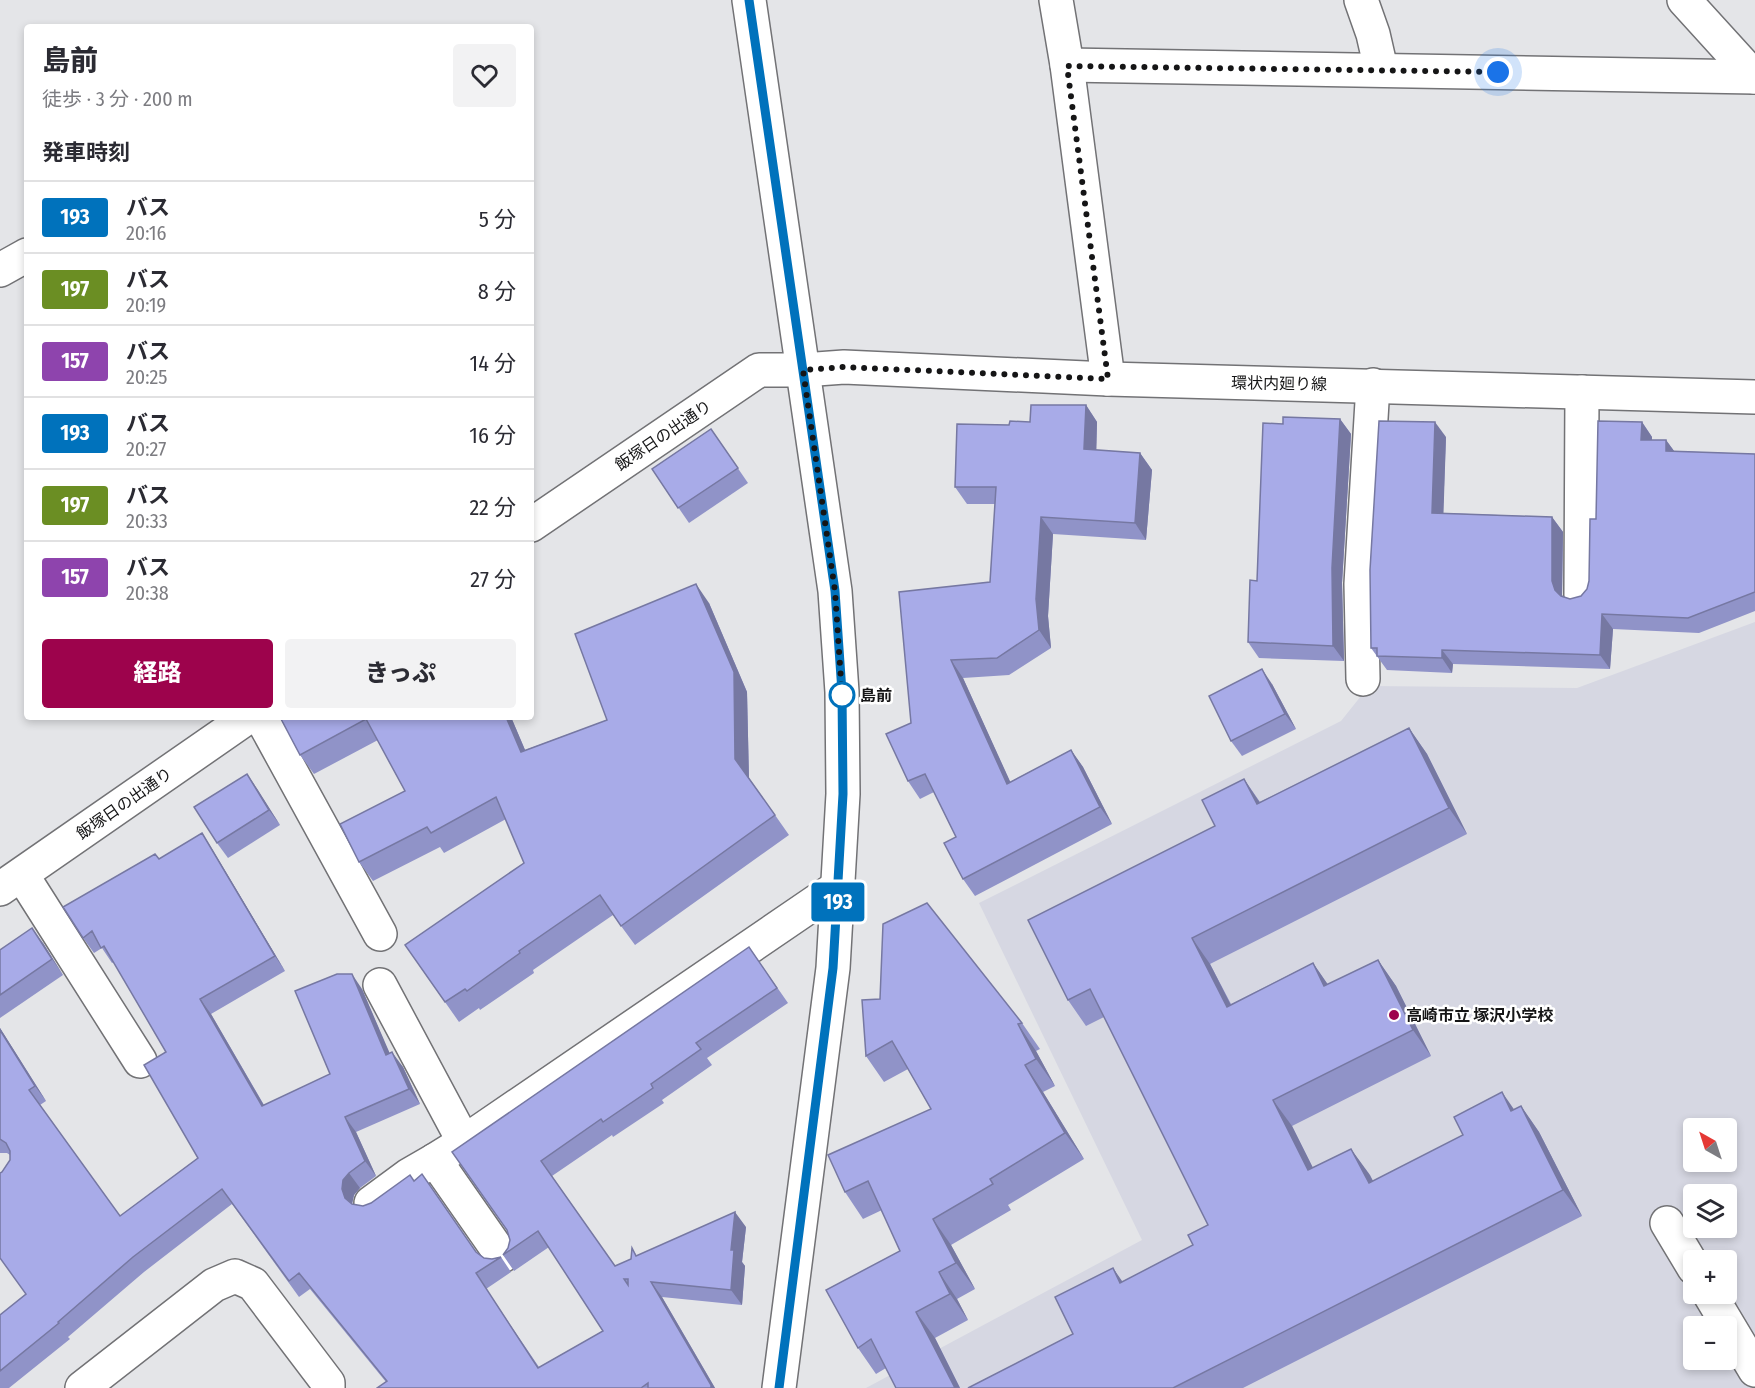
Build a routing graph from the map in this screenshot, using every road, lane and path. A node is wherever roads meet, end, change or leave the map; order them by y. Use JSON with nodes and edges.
{"nodes":[{"id":1,"x":749,"y":0,"type":"edge"},
{"id":2,"x":1056,"y":0,"type":"edge"},
{"id":3,"x":1361,"y":0,"type":"edge"},
{"id":4,"x":1684,"y":0,"type":"edge"},
{"id":5,"x":1067,"y":66,"type":"junction"},
{"id":6,"x":1381,"y":69,"type":"junction"},
{"id":7,"x":1754,"y":77,"type":"edge"},
{"id":8,"x":24,"y":257,"type":"edge"},
{"id":9,"x":0,"y":270,"type":"edge"},
{"id":10,"x":803,"y":370,"type":"junction"},
{"id":11,"x":1108,"y":379,"type":"junction"},
{"id":12,"x":1373,"y":385,"type":"junction"},
{"id":13,"x":1582,"y":392,"type":"junction"},
{"id":14,"x":1755,"y":397,"type":"edge"},
{"id":15,"x":534,"y":523,"type":"edge"},
{"id":16,"x":1581,"y":595,"type":"edge"},
{"id":17,"x":1364,"y":679,"type":"dead end"},
{"id":18,"x":244,"y":720,"type":"edge"},
{"id":19,"x":263,"y":720,"type":"edge"},
{"id":20,"x":11,"y":882,"type":"edge"},
{"id":21,"x":839,"y":886,"type":"junction"},
{"id":22,"x":380,"y":934,"type":"dead end"},
{"id":23,"x":380,"y":985,"type":"dead end"},
{"id":24,"x":140,"y":1061,"type":"dead end"},
{"id":25,"x":464,"y":1142,"type":"junction"},
{"id":26,"x":435,"y":1160,"type":"junction"},
{"id":27,"x":371,"y":1203,"type":"edge"},
{"id":28,"x":1666,"y":1223,"type":"dead end"},
{"id":29,"x":1683,"y":1250,"type":"edge"},
{"id":30,"x":502,"y":1256,"type":"edge"},
{"id":31,"x":1716,"y":1304,"type":"edge"},
{"id":32,"x":1755,"y":1370,"type":"edge"},
{"id":33,"x":82,"y":1388,"type":"edge"},
{"id":34,"x":328,"y":1388,"type":"edge"},
{"id":35,"x":779,"y":1388,"type":"edge"}],
"edges":[{"from":1,"to":10,"type":"street"},
{"from":2,"to":5,"type":"street"},
{"from":3,"to":6,"type":"street"},
{"from":4,"to":7,"type":"street"},
{"from":5,"to":6,"type":"street"},
{"from":5,"to":11,"type":"street"},
{"from":6,"to":7,"type":"street"},
{"from":8,"to":9,"type":"street"},
{"from":10,"to":11,"type":"street","name":"環状内廻り線"},
{"from":10,"to":15,"type":"street","name":"飯塚日の出通り"},
{"from":10,"to":21,"type":"street"},
{"from":11,"to":12,"type":"street","name":"環状内廻り線"},
{"from":12,"to":13,"type":"street","name":"環状内廻り線"},
{"from":12,"to":17,"type":"street"},
{"from":13,"to":14,"type":"street","name":"環状内廻り線"},
{"from":13,"to":16,"type":"street"},
{"from":18,"to":20,"type":"street","name":"飯塚日の出通り"},
{"from":19,"to":22,"type":"street"},
{"from":20,"to":24,"type":"street"},
{"from":21,"to":25,"type":"street"},
{"from":21,"to":35,"type":"street"},
{"from":23,"to":25,"type":"street"},
{"from":25,"to":26,"type":"street"},
{"from":26,"to":27,"type":"street"},
{"from":26,"to":30,"type":"street"},
{"from":28,"to":29,"type":"street"},
{"from":31,"to":32,"type":"street"},
{"from":33,"to":34,"type":"street"}]}
